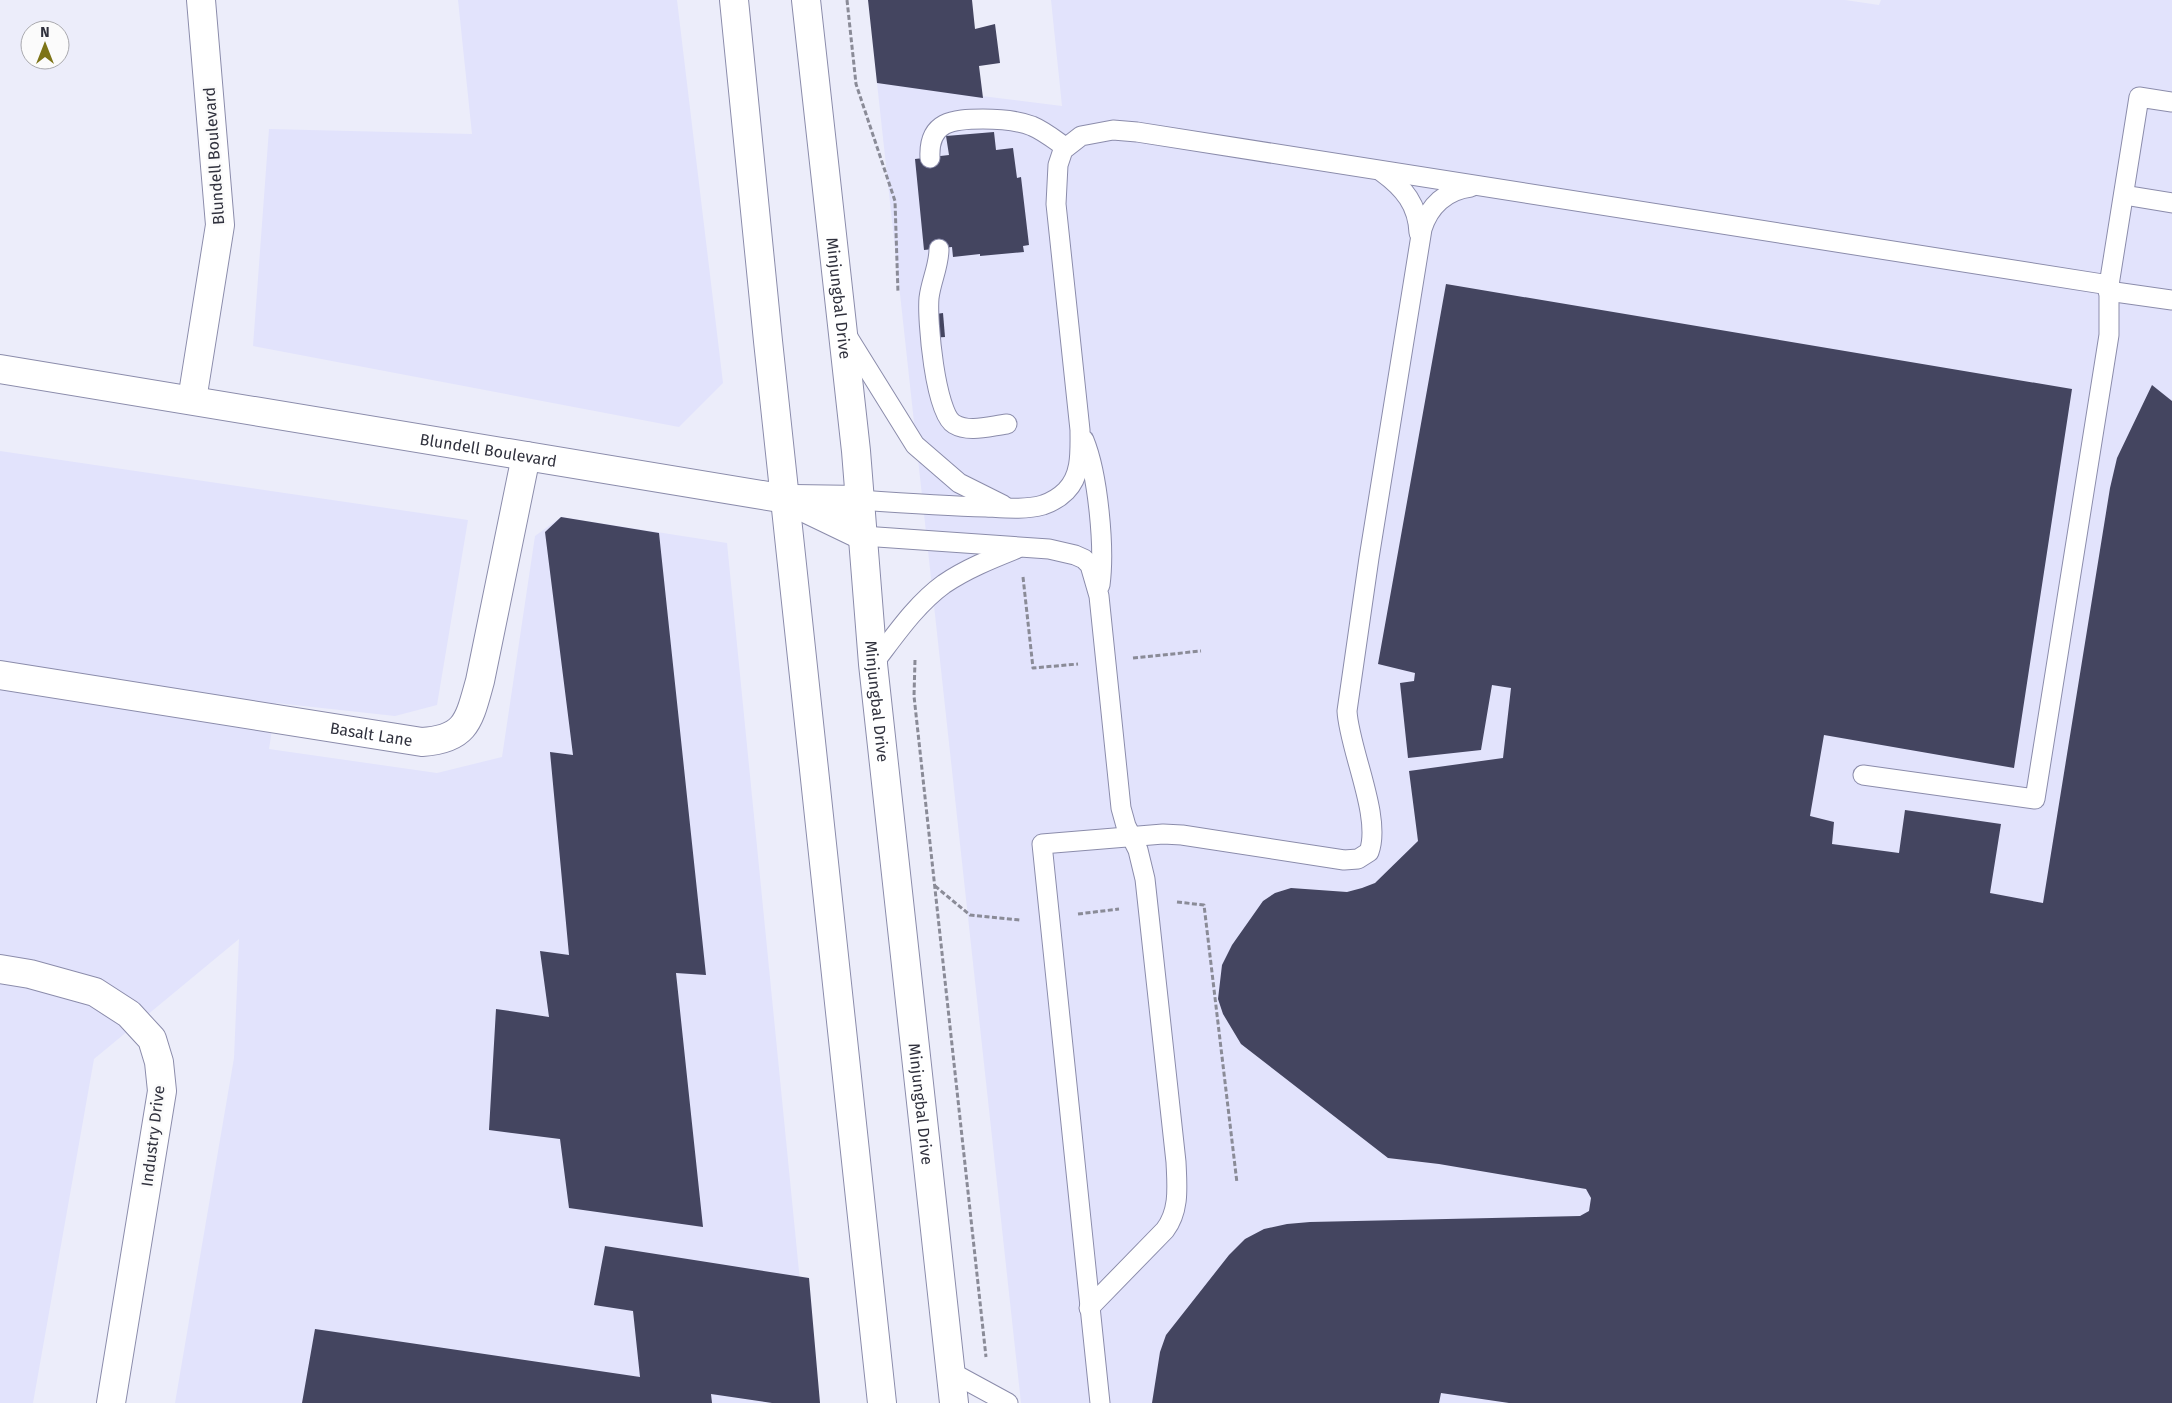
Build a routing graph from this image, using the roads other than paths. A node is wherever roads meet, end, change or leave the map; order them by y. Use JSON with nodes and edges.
{"nodes":[{"id":1,"x":201,"y":0,"type":"edge"},
{"id":2,"x":734,"y":0,"type":"edge"},
{"id":3,"x":806,"y":0,"type":"edge"},
{"id":4,"x":2172,"y":102,"type":"edge"},
{"id":5,"x":1065,"y":147,"type":"junction"},
{"id":6,"x":930,"y":158,"type":"dead end"},
{"id":7,"x":1381,"y":172,"type":"junction"},
{"id":8,"x":1480,"y":187,"type":"junction"},
{"id":9,"x":2124,"y":195,"type":"junction"},
{"id":10,"x":2172,"y":203,"type":"edge"},
{"id":11,"x":1419,"y":244,"type":"junction"},
{"id":12,"x":939,"y":249,"type":"dead end"},
{"id":13,"x":2108,"y":288,"type":"junction"},
{"id":14,"x":2172,"y":300,"type":"edge"},
{"id":15,"x":843,"y":329,"type":"junction"},
{"id":16,"x":0,"y":369,"type":"edge"},
{"id":17,"x":192,"y":400,"type":"junction"},
{"id":18,"x":1007,"y":424,"type":"dead end"},
{"id":19,"x":1080,"y":430,"type":"junction"},
{"id":20,"x":526,"y":456,"type":"junction"},
{"id":21,"x":786,"y":499,"type":"junction"},
{"id":22,"x":860,"y":500,"type":"junction"},
{"id":23,"x":1009,"y":508,"type":"junction"},
{"id":24,"x":863,"y":536,"type":"junction"},
{"id":25,"x":1022,"y":547,"type":"junction"},
{"id":26,"x":1099,"y":596,"type":"junction"},
{"id":27,"x":873,"y":664,"type":"junction"},
{"id":28,"x":0,"y":675,"type":"edge"},
{"id":29,"x":1863,"y":775,"type":"dead end"},
{"id":30,"x":1131,"y":835,"type":"junction"},
{"id":31,"x":0,"y":969,"type":"edge"},
{"id":32,"x":1089,"y":1308,"type":"junction"},
{"id":33,"x":951,"y":1372,"type":"junction"},
{"id":34,"x":1096,"y":1379,"type":"junction"},
{"id":35,"x":111,"y":1403,"type":"edge"},
{"id":36,"x":882,"y":1403,"type":"edge"},
{"id":37,"x":954,"y":1403,"type":"edge"},
{"id":38,"x":1008,"y":1403,"type":"edge"},
{"id":39,"x":1089,"y":1403,"type":"edge"},
{"id":40,"x":1100,"y":1403,"type":"edge"}],
"edges":[{"from":1,"to":17,"type":"main road","name":"Blundell Boulevard"},
{"from":2,"to":21,"type":"main road"},
{"from":3,"to":15,"type":"main road","name":"Minjungbal Drive"},
{"from":4,"to":9,"type":"lane"},
{"from":5,"to":6,"type":"lane"},
{"from":5,"to":7,"type":"lane"},
{"from":5,"to":19,"type":"lane"},
{"from":7,"to":8,"type":"lane"},
{"from":7,"to":11,"type":"lane"},
{"from":8,"to":11,"type":"lane"},
{"from":8,"to":13,"type":"lane"},
{"from":9,"to":10,"type":"lane"},
{"from":9,"to":13,"type":"lane"},
{"from":11,"to":30,"type":"lane"},
{"from":12,"to":18,"type":"lane"},
{"from":13,"to":14,"type":"lane"},
{"from":13,"to":29,"type":"lane"},
{"from":15,"to":22,"type":"main road","name":"Minjungbal Drive"},
{"from":15,"to":23,"type":"lane"},
{"from":16,"to":17,"type":"main road","name":"Blundell Boulevard"},
{"from":17,"to":20,"type":"main road","name":"Blundell Boulevard"},
{"from":19,"to":23,"type":"lane"},
{"from":19,"to":26,"type":"lane"},
{"from":20,"to":21,"type":"main road","name":"Blundell Boulevard"},
{"from":20,"to":28,"type":"main road","name":"Basalt Lane"},
{"from":21,"to":22,"type":"main road"},
{"from":21,"to":24,"type":"main road"},
{"from":21,"to":36,"type":"main road"},
{"from":22,"to":23,"type":"lane"},
{"from":22,"to":24,"type":"main road","name":"Minjungbal Drive"},
{"from":24,"to":25,"type":"lane"},
{"from":24,"to":27,"type":"main road","name":"Minjungbal Drive"},
{"from":25,"to":26,"type":"lane"},
{"from":25,"to":27,"type":"lane"},
{"from":26,"to":30,"type":"lane"},
{"from":27,"to":33,"type":"main road","name":"Minjungbal Drive"},
{"from":30,"to":32,"type":"lane"},
{"from":30,"to":32,"type":"lane"},
{"from":31,"to":35,"type":"main road","name":"Industry Drive"},
{"from":32,"to":34,"type":"lane"},
{"from":33,"to":37,"type":"main road","name":"Minjungbal Drive"},
{"from":33,"to":38,"type":"lane"},
{"from":34,"to":39,"type":"lane"},
{"from":34,"to":40,"type":"lane"}]}
